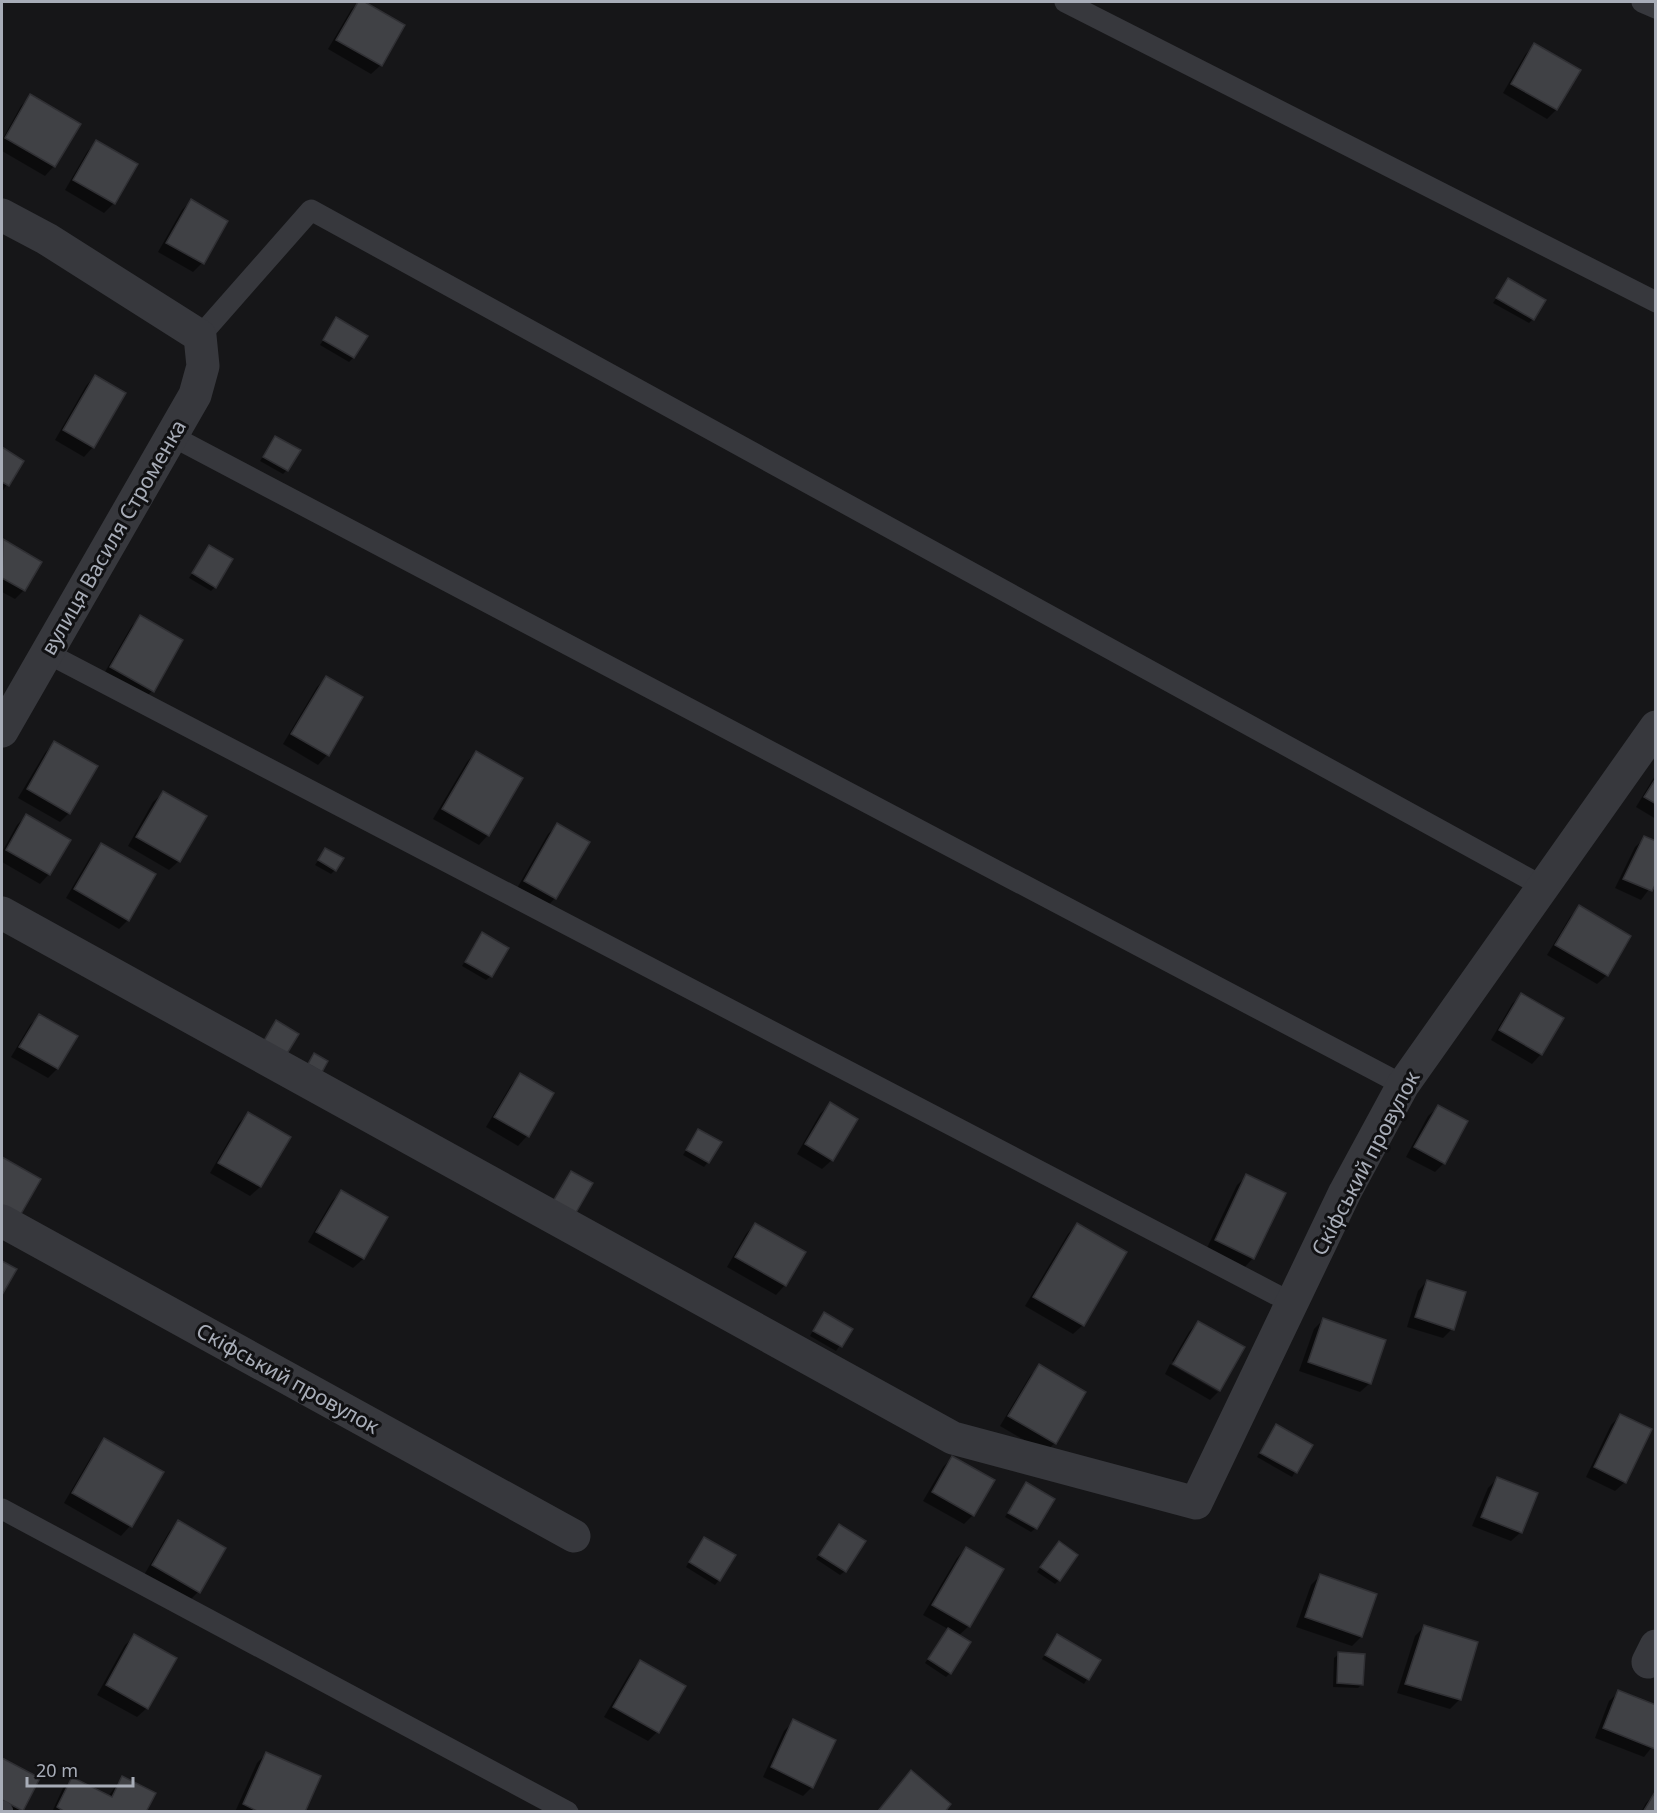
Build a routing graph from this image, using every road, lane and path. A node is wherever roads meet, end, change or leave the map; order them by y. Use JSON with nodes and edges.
{"nodes":[{"id":1,"x":1065,"y":2,"type":"edge"},
{"id":2,"x":1642,"y":2,"type":"edge"},
{"id":3,"x":1656,"y":8,"type":"edge"},
{"id":4,"x":2,"y":215,"type":"edge"},
{"id":5,"x":1656,"y":302,"type":"edge"},
{"id":6,"x":200,"y":336,"type":"junction"},
{"id":7,"x":170,"y":435,"type":"junction"},
{"id":8,"x":47,"y":653,"type":"junction"},
{"id":9,"x":1656,"y":728,"type":"edge"},
{"id":10,"x":2,"y":731,"type":"edge"},
{"id":11,"x":1542,"y":886,"type":"junction"},
{"id":12,"x":2,"y":913,"type":"edge"},
{"id":13,"x":1403,"y":1085,"type":"junction"},
{"id":14,"x":2,"y":1221,"type":"edge"},
{"id":15,"x":1292,"y":1303,"type":"junction"},
{"id":16,"x":2,"y":1509,"type":"edge"},
{"id":17,"x":574,"y":1536,"type":"dead end"},
{"id":18,"x":568,"y":1812,"type":"edge"}],
"edges":[{"from":1,"to":5,"type":"lane"},
{"from":2,"to":3,"type":"lane"},
{"from":4,"to":6,"type":"street"},
{"from":6,"to":7,"type":"street","name":"вулиця Василя Строменка"},
{"from":6,"to":11,"type":"lane"},
{"from":7,"to":8,"type":"street","name":"вулиця Василя Строменка"},
{"from":7,"to":13,"type":"lane"},
{"from":8,"to":10,"type":"street","name":"вулиця Василя Строменка"},
{"from":8,"to":15,"type":"lane"},
{"from":9,"to":11,"type":"street","name":"Скіфський провулок"},
{"from":11,"to":13,"type":"street","name":"Скіфський провулок"},
{"from":12,"to":15,"type":"street","name":"Скіфський провулок"},
{"from":13,"to":15,"type":"street","name":"Скіфський провулок"},
{"from":14,"to":17,"type":"street","name":"Скіфський провулок"},
{"from":16,"to":18,"type":"lane"}]}
